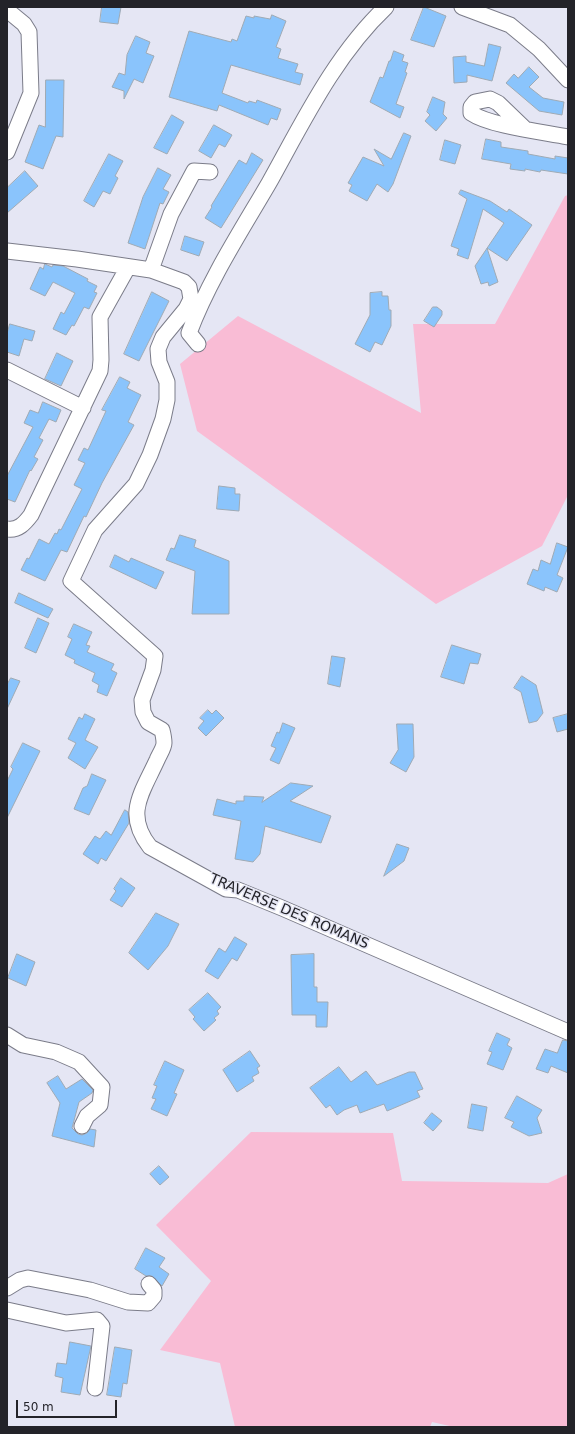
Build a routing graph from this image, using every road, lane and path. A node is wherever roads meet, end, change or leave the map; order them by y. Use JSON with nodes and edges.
{"nodes":[{"id":1,"x":386,"y":7,"type":"edge"},
{"id":2,"x":467,"y":8,"type":"edge"},
{"id":3,"x":7,"y":10,"type":"edge"},
{"id":4,"x":568,"y":80,"type":"edge"},
{"id":5,"x":524,"y":128,"type":"dead end"},
{"id":6,"x":568,"y":137,"type":"edge"},
{"id":7,"x":7,"y":152,"type":"edge"},
{"id":8,"x":210,"y":172,"type":"dead end"},
{"id":9,"x":7,"y":250,"type":"edge"},
{"id":10,"x":128,"y":267,"type":"junction"},
{"id":11,"x":152,"y":270,"type":"junction"},
{"id":12,"x":198,"y":344,"type":"dead end"},
{"id":13,"x":7,"y":370,"type":"edge"},
{"id":14,"x":83,"y":408,"type":"junction"},
{"id":15,"x":7,"y":529,"type":"edge"},
{"id":16,"x":568,"y":1032,"type":"edge"},
{"id":17,"x":7,"y":1035,"type":"edge"},
{"id":18,"x":82,"y":1126,"type":"dead end"},
{"id":19,"x":149,"y":1284,"type":"dead end"},
{"id":20,"x":7,"y":1288,"type":"edge"},
{"id":21,"x":7,"y":1310,"type":"edge"},
{"id":22,"x":95,"y":1388,"type":"dead end"}],
"edges":[{"from":1,"to":12,"type":"street"},
{"from":2,"to":4,"type":"street"},
{"from":3,"to":7,"type":"street"},
{"from":5,"to":6,"type":"street"},
{"from":8,"to":11,"type":"street"},
{"from":9,"to":10,"type":"street","name":"TRAVERSE DES ROMANS"},
{"from":10,"to":11,"type":"street","name":"TRAVERSE DES ROMANS"},
{"from":10,"to":14,"type":"street"},
{"from":11,"to":16,"type":"street","name":"TRAVERSE DES ROMANS"},
{"from":13,"to":14,"type":"street"},
{"from":14,"to":15,"type":"street"},
{"from":17,"to":18,"type":"street"},
{"from":19,"to":20,"type":"street"},
{"from":21,"to":22,"type":"street"}]}
